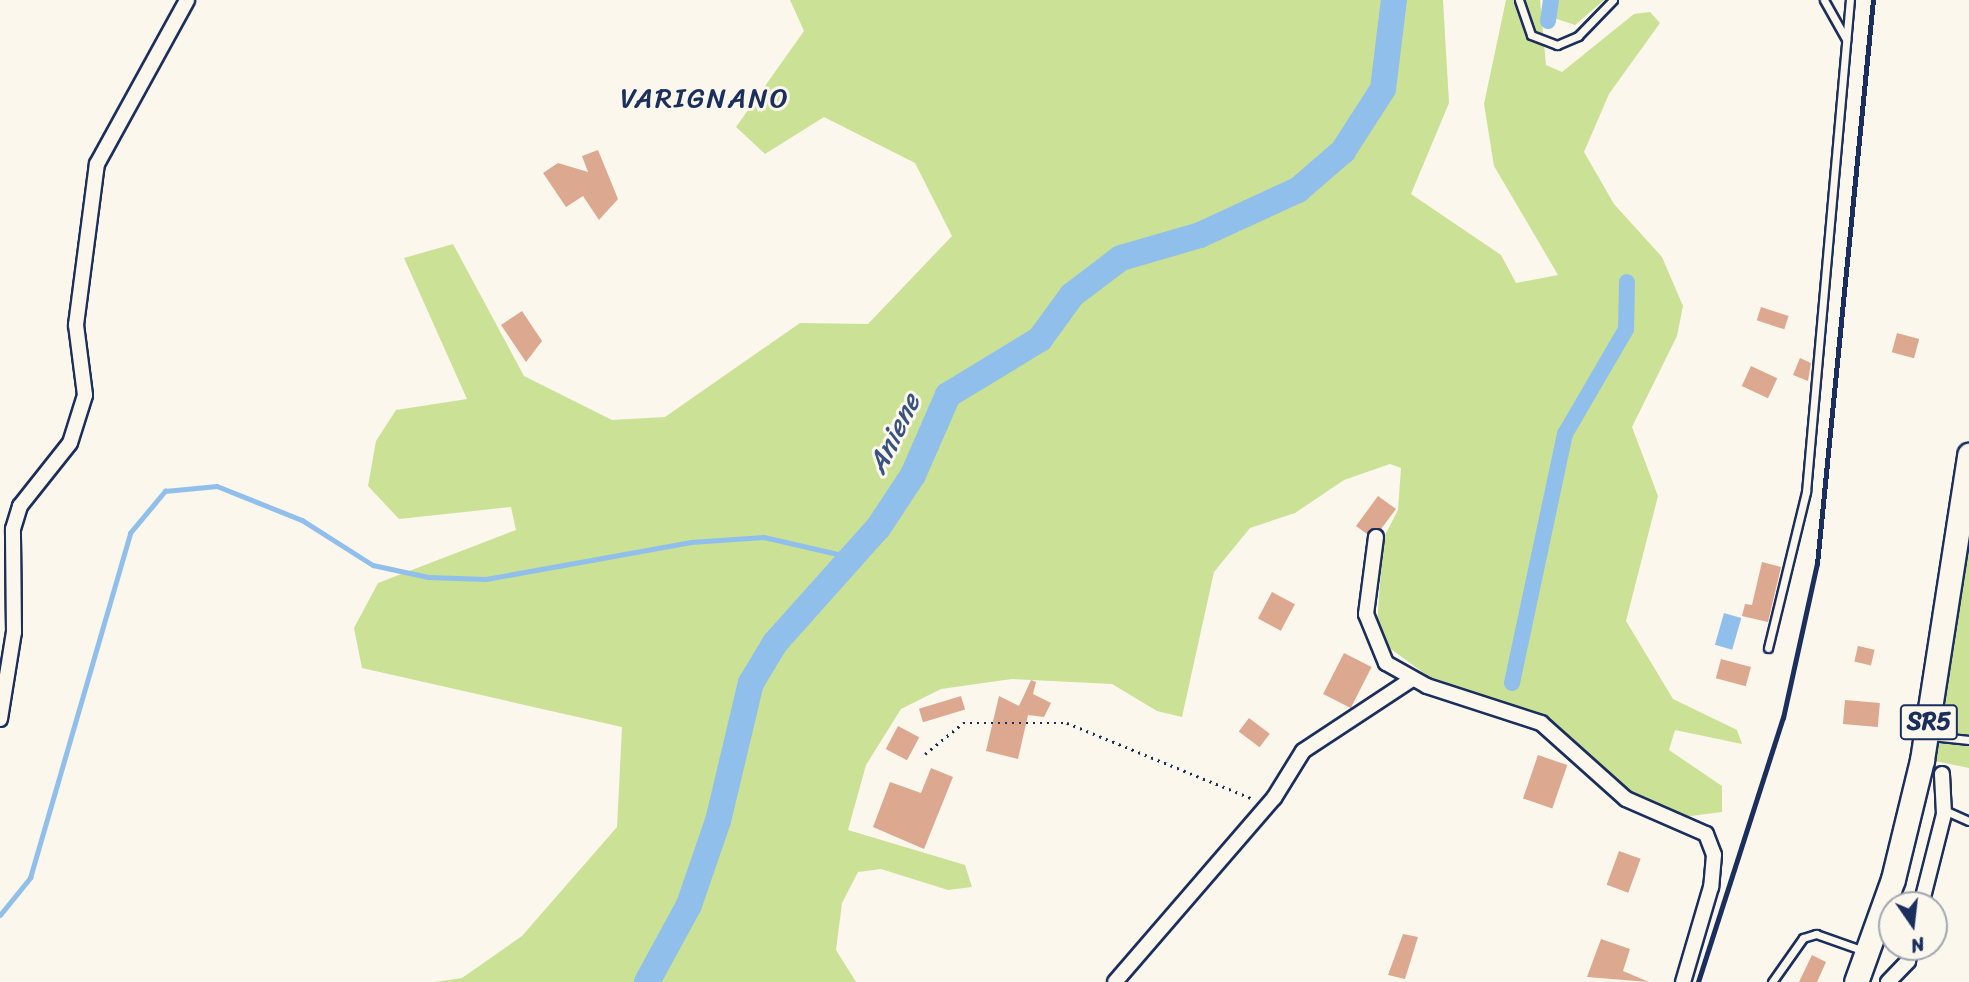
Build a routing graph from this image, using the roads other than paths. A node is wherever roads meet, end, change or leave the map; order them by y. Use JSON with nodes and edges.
{"nodes":[{"id":1,"x":187,"y":0,"type":"edge"},
{"id":2,"x":1519,"y":0,"type":"edge"},
{"id":3,"x":1613,"y":0,"type":"edge"},
{"id":4,"x":1824,"y":0,"type":"edge"},
{"id":5,"x":1850,"y":0,"type":"edge"},
{"id":6,"x":1846,"y":40,"type":"junction"},
{"id":7,"x":1969,"y":455,"type":"edge"},
{"id":8,"x":1965,"y":514,"type":"edge"},
{"id":9,"x":1377,"y":537,"type":"dead end"},
{"id":10,"x":1768,"y":648,"type":"dead end"},
{"id":11,"x":1412,"y":679,"type":"junction"},
{"id":12,"x":0,"y":719,"type":"edge"},
{"id":13,"x":1926,"y":736,"type":"junction"},
{"id":14,"x":1969,"y":740,"type":"edge"},
{"id":15,"x":1942,"y":774,"type":"dead end"},
{"id":16,"x":1944,"y":810,"type":"junction"},
{"id":17,"x":1969,"y":821,"type":"edge"},
{"id":18,"x":1924,"y":891,"type":"edge"},
{"id":19,"x":1868,"y":953,"type":"junction"},
{"id":20,"x":1908,"y":961,"type":"edge"},
{"id":21,"x":1115,"y":982,"type":"edge"},
{"id":22,"x":1683,"y":982,"type":"edge"},
{"id":23,"x":1772,"y":982,"type":"edge"},
{"id":24,"x":1856,"y":982,"type":"edge"},
{"id":25,"x":1888,"y":982,"type":"edge"}],
"edges":[{"from":1,"to":12,"type":"street"},
{"from":2,"to":3,"type":"lane"},
{"from":4,"to":6,"type":"lane"},
{"from":5,"to":6,"type":"lane"},
{"from":6,"to":10,"type":"lane"},
{"from":7,"to":8,"type":"main road","number":"SR5"},
{"from":8,"to":13,"type":"main road","number":"SR5"},
{"from":9,"to":11,"type":"street"},
{"from":11,"to":21,"type":"street"},
{"from":11,"to":22,"type":"street"},
{"from":13,"to":14,"type":"lane"},
{"from":13,"to":19,"type":"main road","number":"SR5"},
{"from":15,"to":16,"type":"street"},
{"from":16,"to":17,"type":"lane"},
{"from":16,"to":18,"type":"street"},
{"from":19,"to":23,"type":"lane"},
{"from":19,"to":24,"type":"main road","number":"SR5"},
{"from":20,"to":25,"type":"street"}]}
